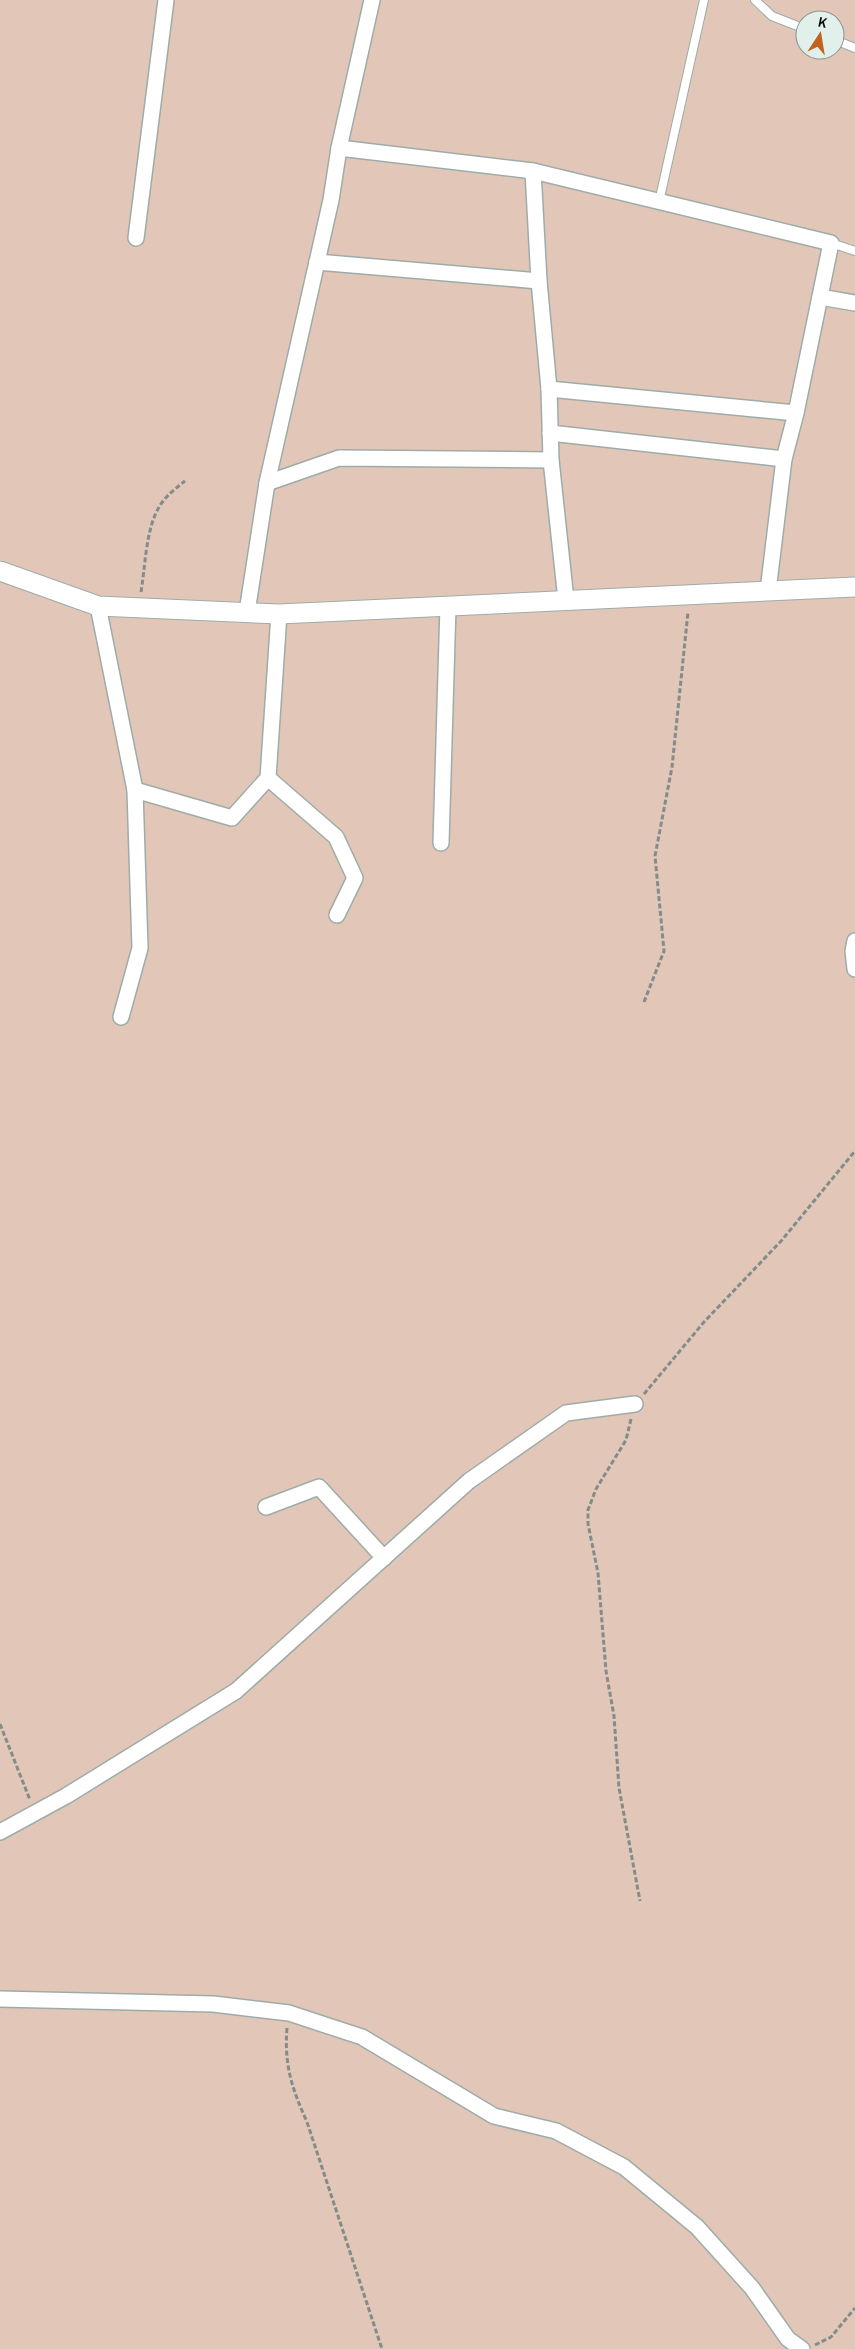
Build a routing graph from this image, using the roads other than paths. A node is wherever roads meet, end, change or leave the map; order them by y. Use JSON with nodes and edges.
{"nodes":[{"id":1,"x":166,"y":0,"type":"edge"},
{"id":2,"x":372,"y":0,"type":"edge"},
{"id":3,"x":704,"y":0,"type":"edge"},
{"id":4,"x":755,"y":0,"type":"edge"},
{"id":5,"x":795,"y":25,"type":"edge"},
{"id":6,"x":339,"y":148,"type":"junction"},
{"id":7,"x":533,"y":171,"type":"junction"},
{"id":8,"x":659,"y":202,"type":"junction"},
{"id":9,"x":136,"y":238,"type":"dead end"},
{"id":10,"x":832,"y":243,"type":"junction"},
{"id":11,"x":855,"y":251,"type":"edge"},
{"id":12,"x":317,"y":262,"type":"junction"},
{"id":13,"x":539,"y":281,"type":"junction"},
{"id":14,"x":820,"y":297,"type":"junction"},
{"id":15,"x":855,"y":303,"type":"edge"},
{"id":16,"x":549,"y":389,"type":"junction"},
{"id":17,"x":796,"y":412,"type":"junction"},
{"id":18,"x":550,"y":433,"type":"junction"},
{"id":19,"x":784,"y":459,"type":"junction"},
{"id":20,"x":551,"y":460,"type":"junction"},
{"id":21,"x":267,"y":483,"type":"junction"},
{"id":22,"x":0,"y":572,"type":"edge"},
{"id":23,"x":855,"y":587,"type":"edge"},
{"id":24,"x":768,"y":591,"type":"junction"},
{"id":25,"x":566,"y":600,"type":"junction"},
{"id":26,"x":98,"y":606,"type":"junction"},
{"id":27,"x":448,"y":606,"type":"junction"},
{"id":28,"x":247,"y":612,"type":"junction"},
{"id":29,"x":280,"y":614,"type":"junction"},
{"id":30,"x":268,"y":778,"type":"junction"},
{"id":31,"x":135,"y":790,"type":"junction"},
{"id":32,"x":441,"y":843,"type":"dead end"},
{"id":33,"x":336,"y":915,"type":"dead end"},
{"id":34,"x":855,"y":941,"type":"edge"},
{"id":35,"x":855,"y":969,"type":"edge"},
{"id":36,"x":121,"y":1017,"type":"dead end"},
{"id":37,"x":635,"y":1404,"type":"road end"},
{"id":38,"x":266,"y":1507,"type":"dead end"},
{"id":39,"x":384,"y":1558,"type":"junction"},
{"id":40,"x":0,"y":1832,"type":"edge"},
{"id":41,"x":0,"y":1998,"type":"edge"},
{"id":42,"x":800,"y":2348,"type":"edge"}],
"edges":[{"from":1,"to":9,"type":"street"},
{"from":2,"to":6,"type":"street"},
{"from":3,"to":8,"type":"lane"},
{"from":4,"to":5,"type":"lane"},
{"from":6,"to":7,"type":"street"},
{"from":6,"to":12,"type":"street"},
{"from":7,"to":8,"type":"street"},
{"from":7,"to":13,"type":"street"},
{"from":8,"to":10,"type":"street"},
{"from":10,"to":11,"type":"lane"},
{"from":10,"to":14,"type":"street"},
{"from":12,"to":13,"type":"street"},
{"from":12,"to":21,"type":"street"},
{"from":13,"to":16,"type":"street"},
{"from":14,"to":15,"type":"street"},
{"from":14,"to":17,"type":"street"},
{"from":16,"to":17,"type":"street"},
{"from":16,"to":18,"type":"street"},
{"from":17,"to":19,"type":"street"},
{"from":18,"to":19,"type":"street"},
{"from":18,"to":20,"type":"street"},
{"from":19,"to":24,"type":"street"},
{"from":20,"to":21,"type":"street"},
{"from":20,"to":25,"type":"street"},
{"from":21,"to":28,"type":"street"},
{"from":22,"to":26,"type":"street"},
{"from":23,"to":24,"type":"street"},
{"from":24,"to":25,"type":"street"},
{"from":25,"to":27,"type":"street"},
{"from":26,"to":28,"type":"street"},
{"from":26,"to":31,"type":"street"},
{"from":27,"to":29,"type":"street"},
{"from":27,"to":32,"type":"street"},
{"from":28,"to":29,"type":"street"},
{"from":29,"to":30,"type":"street"},
{"from":30,"to":31,"type":"street"},
{"from":30,"to":33,"type":"street"},
{"from":31,"to":36,"type":"street"},
{"from":34,"to":35,"type":"street"},
{"from":37,"to":39,"type":"street"},
{"from":38,"to":39,"type":"street"},
{"from":39,"to":40,"type":"street"},
{"from":41,"to":42,"type":"street"}]}
